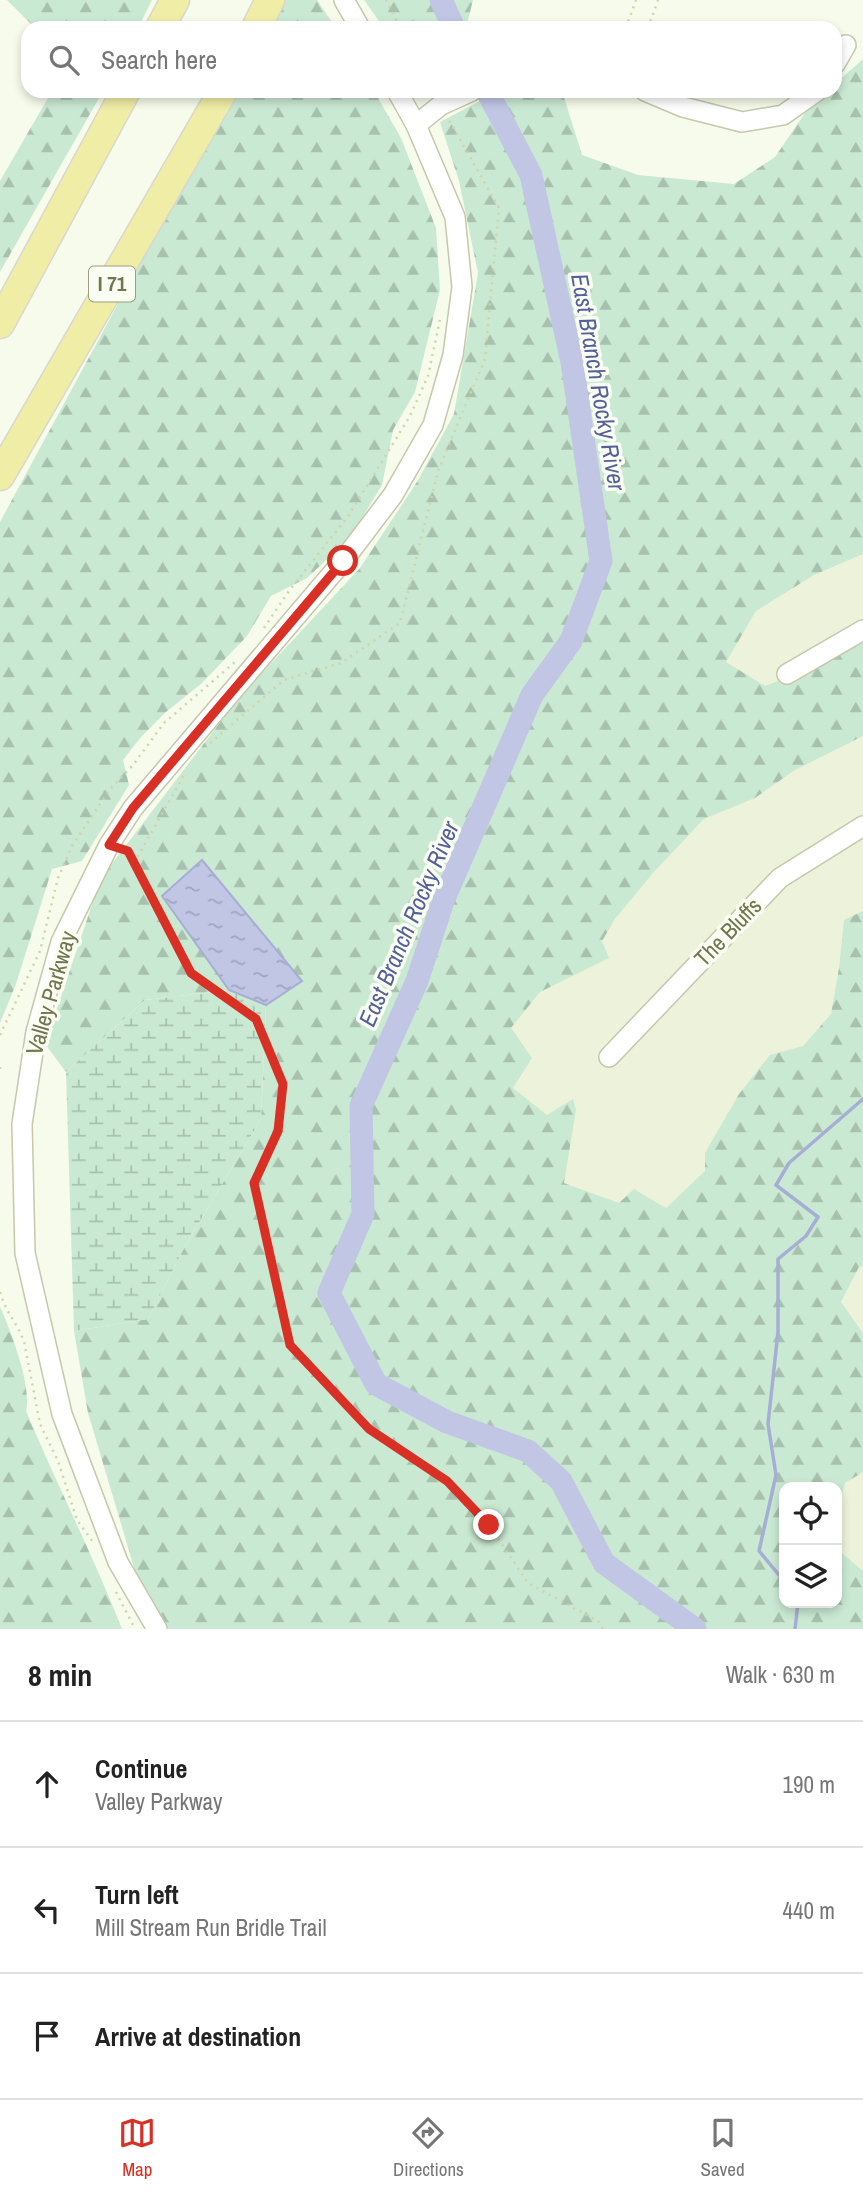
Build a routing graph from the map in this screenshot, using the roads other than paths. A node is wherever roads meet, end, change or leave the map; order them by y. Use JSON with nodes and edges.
{"nodes":[{"id":1,"x":175,"y":0,"type":"edge"},
{"id":2,"x":270,"y":0,"type":"edge"},
{"id":3,"x":344,"y":0,"type":"edge"},
{"id":4,"x":164,"y":21,"type":"edge"},
{"id":5,"x":260,"y":21,"type":"edge"},
{"id":6,"x":356,"y":21,"type":"edge"},
{"id":7,"x":846,"y":45,"type":"dead end"},
{"id":8,"x":842,"y":52,"type":"edge"},
{"id":9,"x":122,"y":98,"type":"edge"},
{"id":10,"x":219,"y":98,"type":"edge"},
{"id":11,"x":401,"y":98,"type":"edge"},
{"id":12,"x":456,"y":98,"type":"edge"},
{"id":13,"x":662,"y":98,"type":"edge"},
{"id":14,"x":807,"y":98,"type":"edge"},
{"id":15,"x":416,"y":125,"type":"junction"},
{"id":16,"x":0,"y":324,"type":"edge"},
{"id":17,"x":0,"y":476,"type":"edge"},
{"id":18,"x":863,"y":630,"type":"edge"},
{"id":19,"x":787,"y":674,"type":"dead end"},
{"id":20,"x":863,"y":826,"type":"edge"},
{"id":21,"x":609,"y":1057,"type":"dead end"},
{"id":22,"x":157,"y":1629,"type":"edge"}],
"edges":[{"from":1,"to":4,"type":"highway"},
{"from":2,"to":5,"type":"highway"},
{"from":3,"to":6,"type":"street"},
{"from":7,"to":8,"type":"street"},
{"from":9,"to":16,"type":"highway"},
{"from":10,"to":17,"type":"highway","number":"I 71"},
{"from":11,"to":15,"type":"street","name":"Valley Parkway"},
{"from":12,"to":15,"type":"street"},
{"from":13,"to":14,"type":"street"},
{"from":15,"to":22,"type":"street","name":"Valley Parkway"},
{"from":18,"to":19,"type":"street"},
{"from":20,"to":21,"type":"street","name":"The Bluffs"}]}
